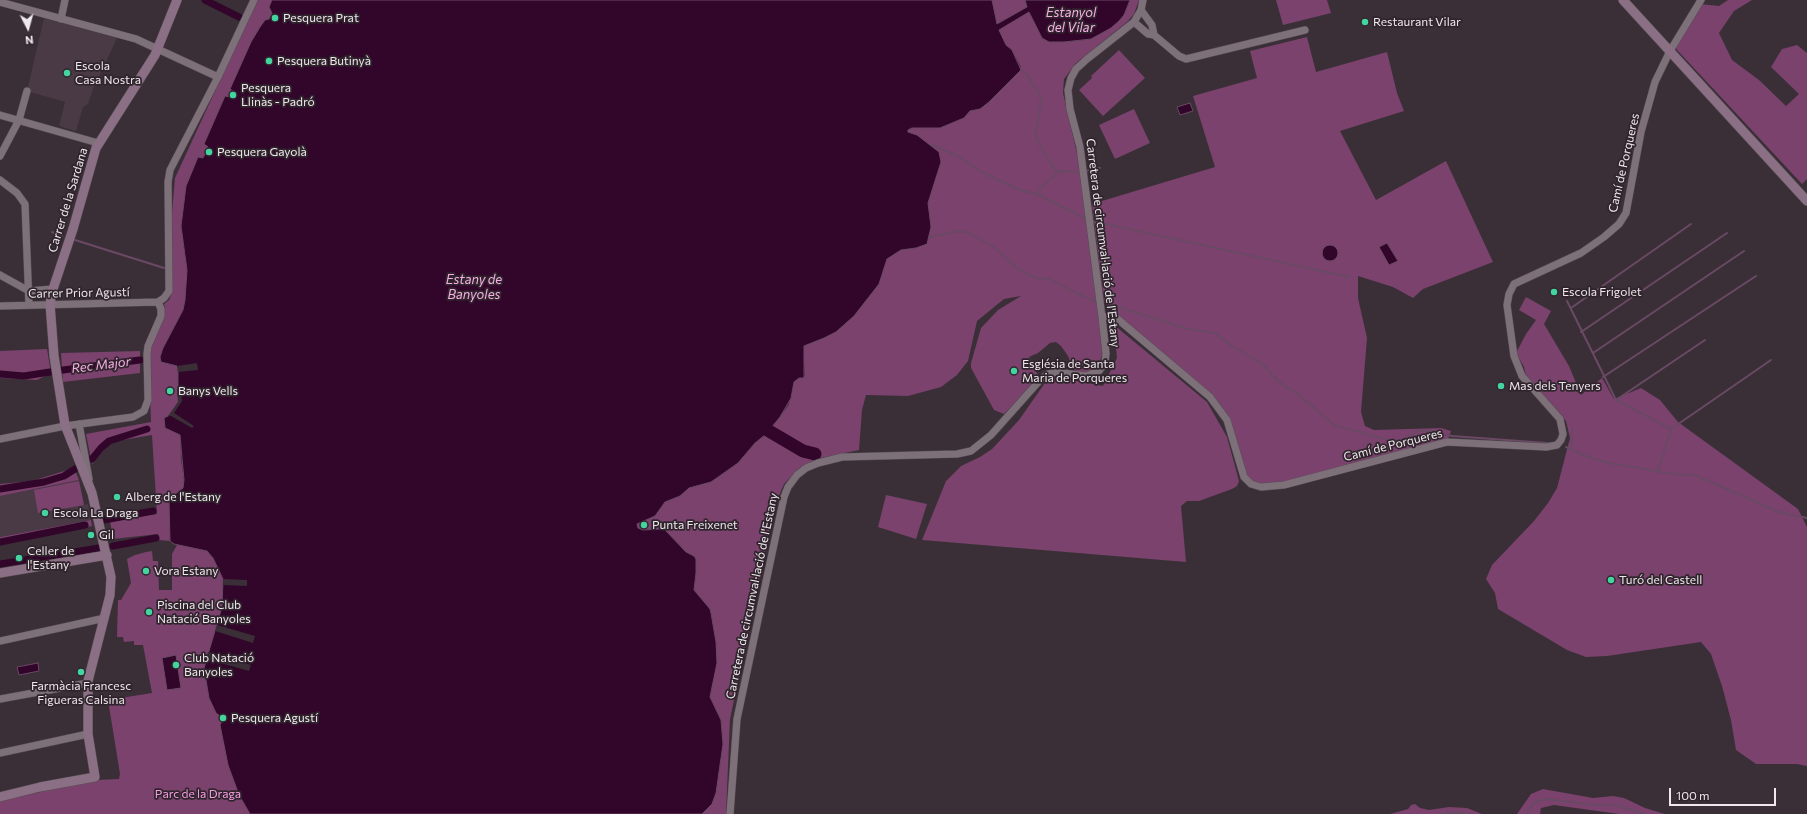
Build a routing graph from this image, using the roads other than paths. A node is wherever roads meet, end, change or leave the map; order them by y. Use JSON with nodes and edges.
{"nodes":[{"id":1,"x":65,"y":0,"type":"edge"},
{"id":2,"x":177,"y":0,"type":"edge"},
{"id":3,"x":254,"y":0,"type":"edge"},
{"id":4,"x":1143,"y":0,"type":"edge"},
{"id":5,"x":1623,"y":0,"type":"edge"},
{"id":6,"x":1701,"y":0,"type":"edge"},
{"id":7,"x":0,"y":2,"type":"edge"},
{"id":8,"x":1141,"y":10,"type":"junction"},
{"id":9,"x":61,"y":19,"type":"junction"},
{"id":10,"x":1134,"y":22,"type":"junction"},
{"id":11,"x":1305,"y":30,"type":"dead end"},
{"id":12,"x":1154,"y":35,"type":"junction"},
{"id":13,"x":158,"y":49,"type":"junction"},
{"id":14,"x":1670,"y":51,"type":"junction"},
{"id":15,"x":218,"y":77,"type":"junction"},
{"id":16,"x":27,"y":92,"type":"dead end"},
{"id":17,"x":0,"y":114,"type":"edge"},
{"id":18,"x":19,"y":120,"type":"junction"},
{"id":19,"x":98,"y":143,"type":"junction"},
{"id":20,"x":0,"y":156,"type":"edge"},
{"id":21,"x":0,"y":180,"type":"edge"},
{"id":22,"x":1807,"y":201,"type":"edge"},
{"id":23,"x":0,"y":275,"type":"edge"},
{"id":24,"x":53,"y":289,"type":"junction"},
{"id":25,"x":29,"y":291,"type":"junction"},
{"id":26,"x":158,"y":302,"type":"junction"},
{"id":27,"x":50,"y":304,"type":"junction"},
{"id":28,"x":29,"y":305,"type":"junction"},
{"id":29,"x":0,"y":306,"type":"edge"},
{"id":30,"x":1102,"y":317,"type":"junction"},
{"id":31,"x":79,"y":424,"type":"junction"},
{"id":32,"x":66,"y":426,"type":"junction"},
{"id":33,"x":0,"y":440,"type":"edge"},
{"id":34,"x":92,"y":493,"type":"junction"},
{"id":35,"x":107,"y":555,"type":"junction"},
{"id":36,"x":0,"y":573,"type":"edge"},
{"id":37,"x":105,"y":618,"type":"junction"},
{"id":38,"x":0,"y":641,"type":"edge"},
{"id":39,"x":88,"y":683,"type":"junction"},
{"id":40,"x":0,"y":699,"type":"edge"},
{"id":41,"x":88,"y":734,"type":"junction"},
{"id":42,"x":0,"y":753,"type":"edge"},
{"id":43,"x":0,"y":797,"type":"edge"},
{"id":44,"x":730,"y":814,"type":"edge"}],
"edges":[{"from":1,"to":9,"type":"street"},
{"from":2,"to":13,"type":"street","name":"Carrer de la Sardana"},
{"from":3,"to":15,"type":"street"},
{"from":4,"to":8,"type":"street"},
{"from":5,"to":14,"type":"street"},
{"from":6,"to":14,"type":"street"},
{"from":7,"to":9,"type":"street"},
{"from":8,"to":10,"type":"street"},
{"from":8,"to":12,"type":"street"},
{"from":9,"to":13,"type":"street"},
{"from":10,"to":12,"type":"street"},
{"from":10,"to":30,"type":"street","name":"Carretera de circumval·lació de l'Estany"},
{"from":11,"to":12,"type":"street"},
{"from":13,"to":15,"type":"street"},
{"from":13,"to":19,"type":"street","name":"Carrer de la Sardana"},
{"from":14,"to":22,"type":"street"},
{"from":14,"to":30,"type":"street","name":"Camí de Porqueres"},
{"from":15,"to":26,"type":"street"},
{"from":16,"to":18,"type":"street"},
{"from":17,"to":18,"type":"street"},
{"from":18,"to":19,"type":"street"},
{"from":18,"to":20,"type":"street"},
{"from":19,"to":24,"type":"street","name":"Carrer de la Sardana"},
{"from":21,"to":25,"type":"street"},
{"from":23,"to":25,"type":"street"},
{"from":24,"to":25,"type":"street"},
{"from":24,"to":27,"type":"street","name":"Carrer de la Sardana"},
{"from":25,"to":28,"type":"street"},
{"from":26,"to":27,"type":"street","name":"Carrer Prior Agustí"},
{"from":26,"to":31,"type":"street"},
{"from":27,"to":28,"type":"street","name":"Carrer Prior Agustí"},
{"from":27,"to":32,"type":"street","name":"Carrer de la Sardana"},
{"from":28,"to":29,"type":"street","name":"Carrer Prior Agustí"},
{"from":30,"to":44,"type":"street","name":"Carretera de circumval·lació de l'Estany"},
{"from":31,"to":32,"type":"street"},
{"from":31,"to":34,"type":"street"},
{"from":32,"to":33,"type":"street"},
{"from":32,"to":34,"type":"street","name":"Carrer de la Sardana"},
{"from":34,"to":35,"type":"street","name":"Carrer de la Sardana"},
{"from":35,"to":36,"type":"street"},
{"from":35,"to":37,"type":"street","name":"Carrer de la Sardana"},
{"from":37,"to":38,"type":"street"},
{"from":37,"to":39,"type":"street","name":"Carrer de la Sardana"},
{"from":39,"to":40,"type":"street"},
{"from":39,"to":41,"type":"street","name":"Carrer de la Sardana"},
{"from":41,"to":42,"type":"street"},
{"from":41,"to":43,"type":"street","name":"Carrer de la Sardana"}]}
